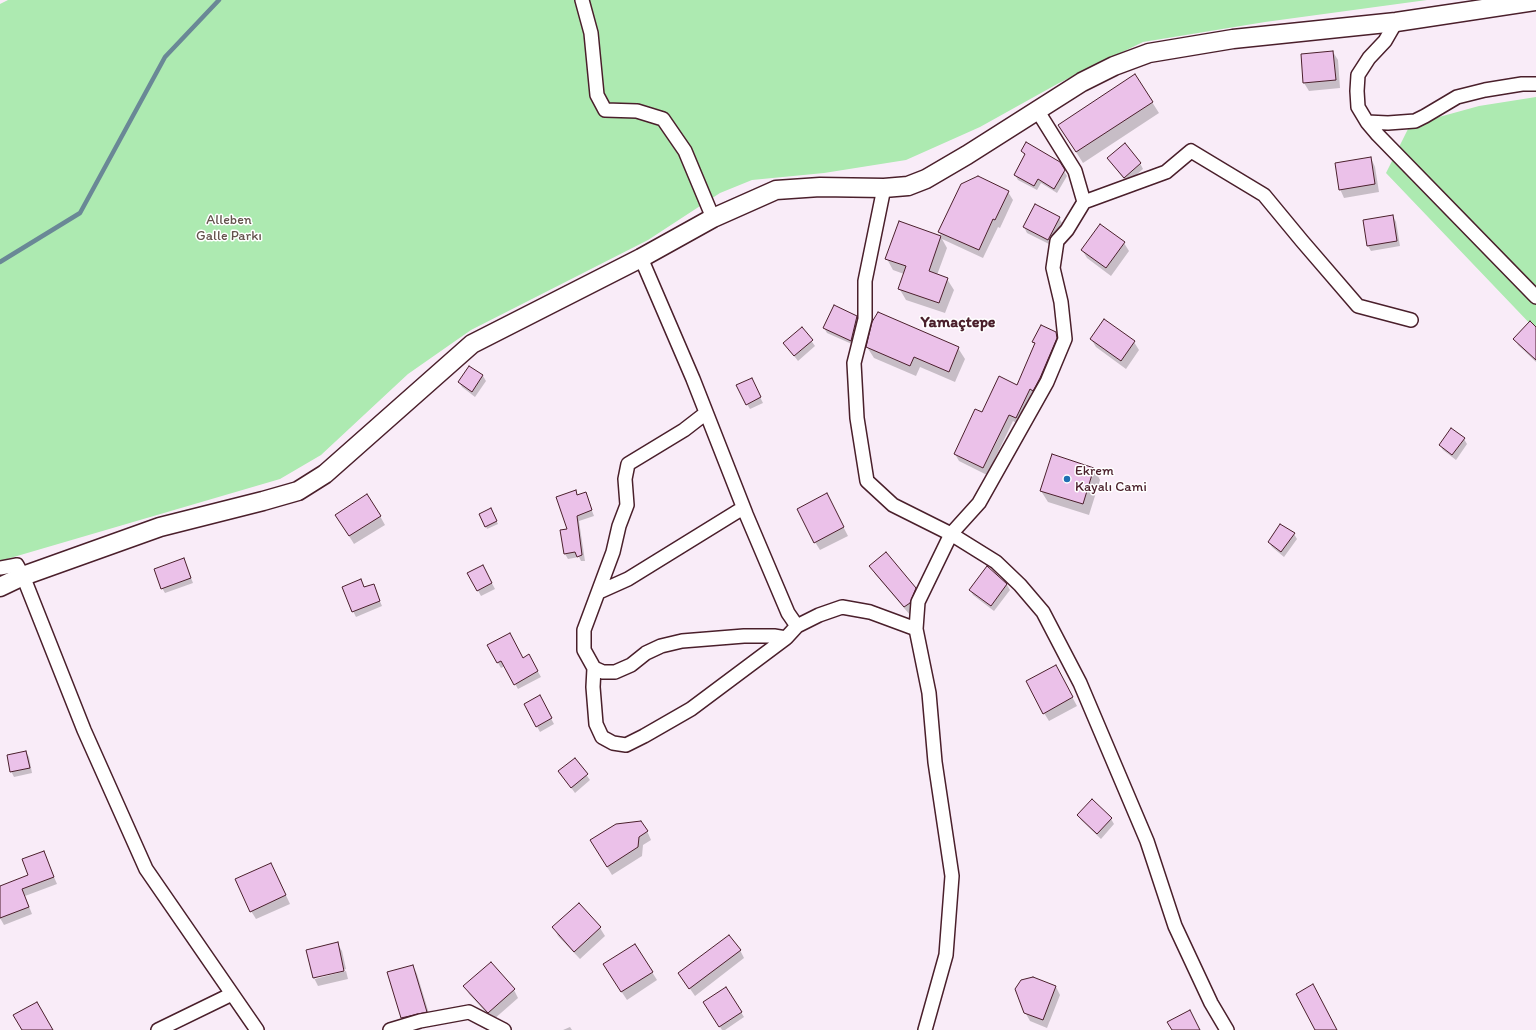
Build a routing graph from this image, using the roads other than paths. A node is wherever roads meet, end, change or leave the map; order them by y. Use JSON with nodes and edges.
{"nodes":[{"id":1,"x":582,"y":0,"type":"edge"},
{"id":2,"x":1536,"y":1,"type":"edge"},
{"id":3,"x":1396,"y":22,"type":"junction"},
{"id":4,"x":1536,"y":84,"type":"edge"},
{"id":5,"x":1037,"y":110,"type":"junction"},
{"id":6,"x":1367,"y":122,"type":"junction"},
{"id":7,"x":884,"y":188,"type":"junction"},
{"id":8,"x":1084,"y":202,"type":"junction"},
{"id":9,"x":713,"y":218,"type":"junction"},
{"id":10,"x":641,"y":258,"type":"junction"},
{"id":11,"x":1536,"y":297,"type":"edge"},
{"id":12,"x":1411,"y":320,"type":"dead end"},
{"id":13,"x":706,"y":413,"type":"junction"},
{"id":14,"x":743,"y":508,"type":"junction"},
{"id":15,"x":950,"y":534,"type":"junction"},
{"id":16,"x":0,"y":568,"type":"edge"},
{"id":17,"x":23,"y":576,"type":"junction"},
{"id":18,"x":0,"y":588,"type":"edge"},
{"id":19,"x":599,"y":592,"type":"junction"},
{"id":20,"x":797,"y":626,"type":"junction"},
{"id":21,"x":916,"y":629,"type":"junction"},
{"id":22,"x":786,"y":638,"type":"junction"},
{"id":23,"x":594,"y":668,"type":"junction"},
{"id":24,"x":232,"y":994,"type":"junction"},
{"id":25,"x":158,"y":1030,"type":"edge"},
{"id":26,"x":257,"y":1030,"type":"edge"},
{"id":27,"x":390,"y":1030,"type":"edge"},
{"id":28,"x":504,"y":1030,"type":"edge"},
{"id":29,"x":926,"y":1030,"type":"edge"},
{"id":30,"x":1227,"y":1030,"type":"edge"}],
"edges":[{"from":1,"to":9,"type":"street"},
{"from":2,"to":3,"type":"street"},
{"from":3,"to":5,"type":"street"},
{"from":3,"to":6,"type":"street"},
{"from":4,"to":6,"type":"street"},
{"from":5,"to":7,"type":"street"},
{"from":5,"to":8,"type":"street"},
{"from":6,"to":11,"type":"street"},
{"from":7,"to":9,"type":"street"},
{"from":7,"to":15,"type":"street"},
{"from":8,"to":12,"type":"street"},
{"from":8,"to":15,"type":"street"},
{"from":9,"to":10,"type":"street"},
{"from":10,"to":13,"type":"street"},
{"from":10,"to":17,"type":"street"},
{"from":13,"to":14,"type":"street"},
{"from":13,"to":19,"type":"street"},
{"from":14,"to":19,"type":"street"},
{"from":14,"to":20,"type":"street"},
{"from":15,"to":21,"type":"street"},
{"from":15,"to":30,"type":"street"},
{"from":16,"to":17,"type":"street"},
{"from":17,"to":18,"type":"street"},
{"from":17,"to":24,"type":"street"},
{"from":19,"to":23,"type":"street"},
{"from":20,"to":21,"type":"street"},
{"from":20,"to":22,"type":"street"},
{"from":21,"to":29,"type":"street"},
{"from":22,"to":23,"type":"street"},
{"from":22,"to":23,"type":"street"},
{"from":24,"to":25,"type":"street"},
{"from":24,"to":26,"type":"street"},
{"from":27,"to":28,"type":"street"}]}
